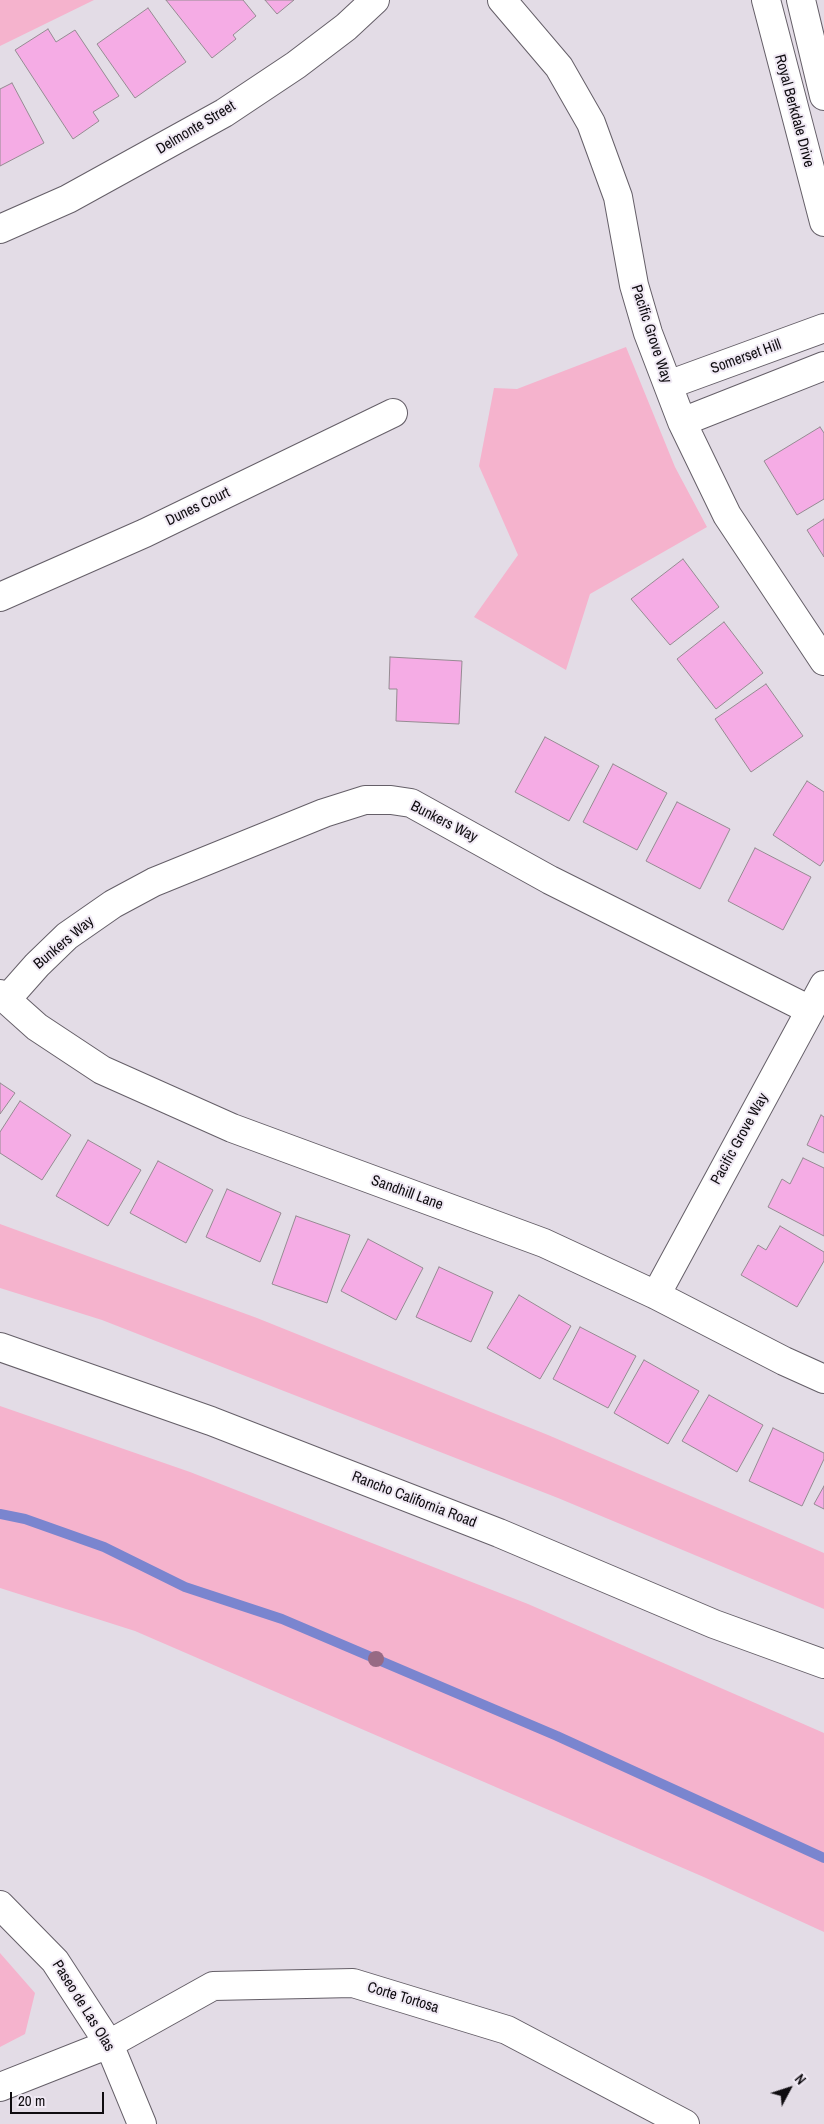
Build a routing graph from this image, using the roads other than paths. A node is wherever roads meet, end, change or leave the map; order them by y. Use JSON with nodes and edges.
{"nodes":[{"id":1,"x":375,"y":0,"type":"edge"},
{"id":2,"x":502,"y":0,"type":"edge"},
{"id":3,"x":766,"y":0,"type":"edge"},
{"id":4,"x":801,"y":0,"type":"edge"},
{"id":5,"x":824,"y":96,"type":"edge"},
{"id":6,"x":824,"y":222,"type":"edge"},
{"id":7,"x":0,"y":229,"type":"edge"},
{"id":8,"x":824,"y":328,"type":"edge"},
{"id":9,"x":824,"y":366,"type":"edge"},
{"id":10,"x":668,"y":385,"type":"junction"},
{"id":11,"x":393,"y":413,"type":"dead end"},
{"id":12,"x":682,"y":422,"type":"junction"},
{"id":13,"x":0,"y":597,"type":"edge"},
{"id":14,"x":824,"y":661,"type":"edge"},
{"id":15,"x":824,"y":985,"type":"edge"},
{"id":16,"x":3,"y":997,"type":"edge"},
{"id":17,"x":810,"y":1010,"type":"junction"},
{"id":18,"x":656,"y":1295,"type":"junction"},
{"id":19,"x":0,"y":1347,"type":"edge"},
{"id":20,"x":824,"y":1379,"type":"edge"},
{"id":21,"x":824,"y":1664,"type":"edge"},
{"id":22,"x":0,"y":1904,"type":"edge"},
{"id":23,"x":109,"y":2044,"type":"junction"},
{"id":24,"x":0,"y":2087,"type":"edge"},
{"id":25,"x":142,"y":2124,"type":"edge"},
{"id":26,"x":685,"y":2124,"type":"edge"}],
"edges":[{"from":1,"to":7,"type":"street","name":"Delmonte Street"},
{"from":2,"to":10,"type":"street","name":"Pacific Grove Way"},
{"from":3,"to":6,"type":"street","name":"Royal Berkdale Drive"},
{"from":4,"to":5,"type":"street"},
{"from":8,"to":10,"type":"street","name":"Somerset Hill"},
{"from":9,"to":12,"type":"street"},
{"from":10,"to":12,"type":"street","name":"Pacific Grove Way"},
{"from":11,"to":13,"type":"street","name":"Dunes Court"},
{"from":12,"to":14,"type":"street","name":"Pacific Grove Way"},
{"from":15,"to":17,"type":"street","name":"Pacific Grove Way"},
{"from":16,"to":17,"type":"street","name":"Bunkers Way"},
{"from":16,"to":18,"type":"street","name":"Sandhill Lane"},
{"from":17,"to":18,"type":"street","name":"Pacific Grove Way"},
{"from":18,"to":20,"type":"street","name":"Sandhill Lane"},
{"from":19,"to":21,"type":"street","name":"Rancho California Road"},
{"from":22,"to":23,"type":"street","name":"Paseo de Las Olas"},
{"from":23,"to":24,"type":"street","name":"Corte Tortosa"},
{"from":23,"to":25,"type":"street","name":"Paseo de Las Olas"},
{"from":23,"to":26,"type":"street","name":"Corte Tortosa"}]}
